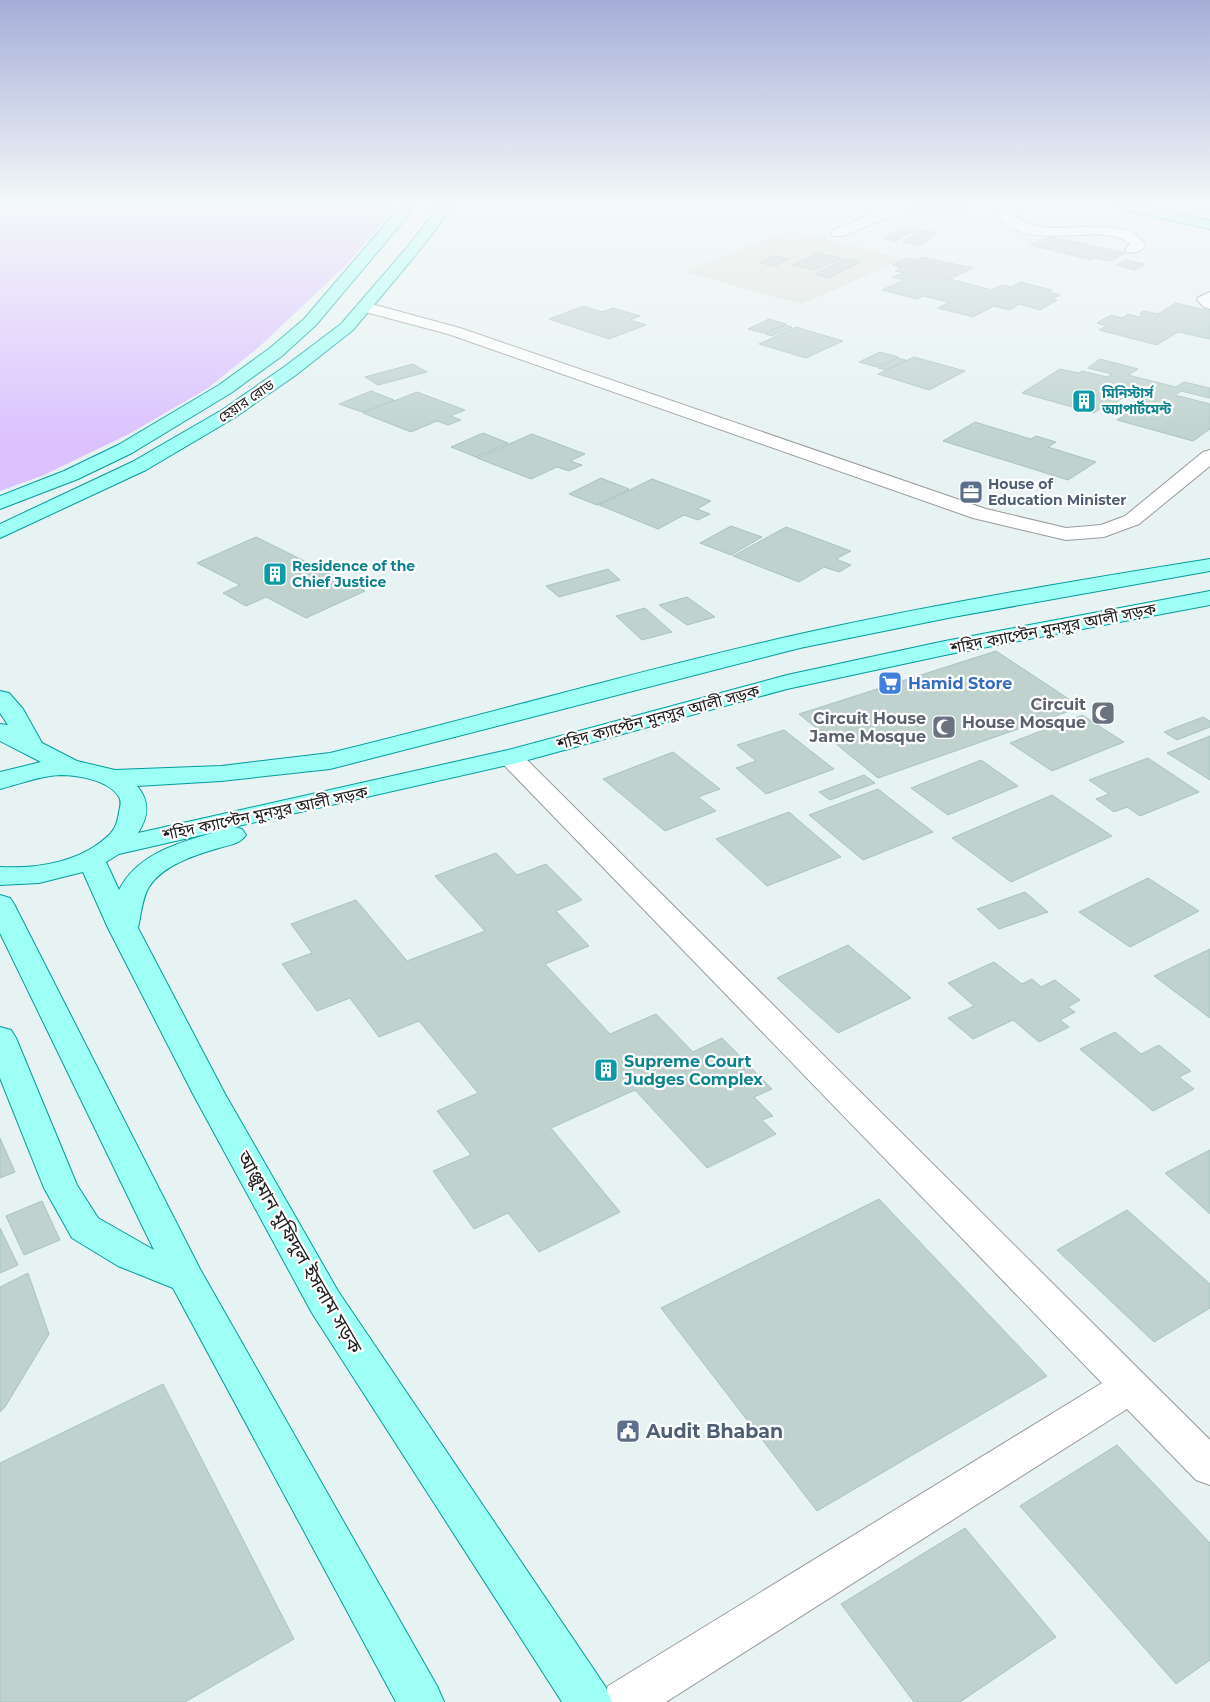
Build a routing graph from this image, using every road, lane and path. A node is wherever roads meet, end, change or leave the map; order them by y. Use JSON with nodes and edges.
{"nodes":[{"id":1,"x":341,"y":285,"type":"edge"},
{"id":2,"x":382,"y":285,"type":"edge"},
{"id":3,"x":1210,"y":297,"type":"edge"},
{"id":4,"x":1210,"y":304,"type":"edge"},
{"id":5,"x":364,"y":307,"type":"junction"},
{"id":6,"x":1210,"y":456,"type":"edge"},
{"id":7,"x":0,"y":503,"type":"edge"},
{"id":8,"x":0,"y":532,"type":"edge"},
{"id":9,"x":1210,"y":565,"type":"edge"},
{"id":10,"x":1210,"y":598,"type":"edge"},
{"id":11,"x":0,"y":698,"type":"edge"},
{"id":12,"x":0,"y":731,"type":"edge"},
{"id":13,"x":33,"y":749,"type":"junction"},
{"id":14,"x":511,"y":758,"type":"junction"},
{"id":15,"x":73,"y":768,"type":"junction"},
{"id":16,"x":112,"y":778,"type":"junction"},
{"id":17,"x":0,"y":781,"type":"edge"},
{"id":18,"x":352,"y":794,"type":"junction"},
{"id":19,"x":100,"y":854,"type":"junction"},
{"id":20,"x":0,"y":876,"type":"edge"},
{"id":21,"x":0,"y":904,"type":"edge"},
{"id":22,"x":123,"y":928,"type":"junction"},
{"id":23,"x":0,"y":1038,"type":"edge"},
{"id":24,"x":186,"y":1278,"type":"junction"},
{"id":25,"x":1131,"y":1386,"type":"junction"},
{"id":26,"x":1210,"y":1467,"type":"edge"},
{"id":27,"x":421,"y":1702,"type":"edge"},
{"id":28,"x":589,"y":1702,"type":"edge"},
{"id":29,"x":624,"y":1702,"type":"edge"}],
"edges":[{"from":1,"to":7,"type":"main road"},
{"from":2,"to":5,"type":"main road","name":"হেয়ার রোড"},
{"from":3,"to":4,"type":"street"},
{"from":5,"to":6,"type":"street"},
{"from":5,"to":8,"type":"main road","name":"হেয়ার রোড"},
{"from":9,"to":16,"type":"main road","name":"শহিদ ক্যাপ্টেন মুনসুর আলী সড়ক"},
{"from":10,"to":14,"type":"main road","name":"শহিদ ক্যাপ্টেন মুনসুর আলী সড়ক"},
{"from":11,"to":13,"type":"main road"},
{"from":12,"to":13,"type":"main road"},
{"from":13,"to":15,"type":"main road"},
{"from":14,"to":18,"type":"main road","name":"শহিদ ক্যাপ্টেন মুনসুর আলী সড়ক"},
{"from":14,"to":25,"type":"street"},
{"from":15,"to":16,"type":"main road"},
{"from":15,"to":17,"type":"main road"},
{"from":16,"to":19,"type":"main road"},
{"from":18,"to":19,"type":"main road","name":"শহিদ ক্যাপ্টেন মুনসুর আলী সড়ক"},
{"from":18,"to":22,"type":"main road"},
{"from":19,"to":20,"type":"main road"},
{"from":19,"to":22,"type":"main road","name":"আঞ্জুমান মুফিদুল ইসলাম সড়ক"},
{"from":21,"to":24,"type":"main road"},
{"from":22,"to":28,"type":"main road","name":"আঞ্জুমান মুফিদুল ইসলাম সড়ক"},
{"from":23,"to":24,"type":"main road"},
{"from":24,"to":27,"type":"main road"},
{"from":25,"to":26,"type":"street"},
{"from":25,"to":29,"type":"street"}]}
